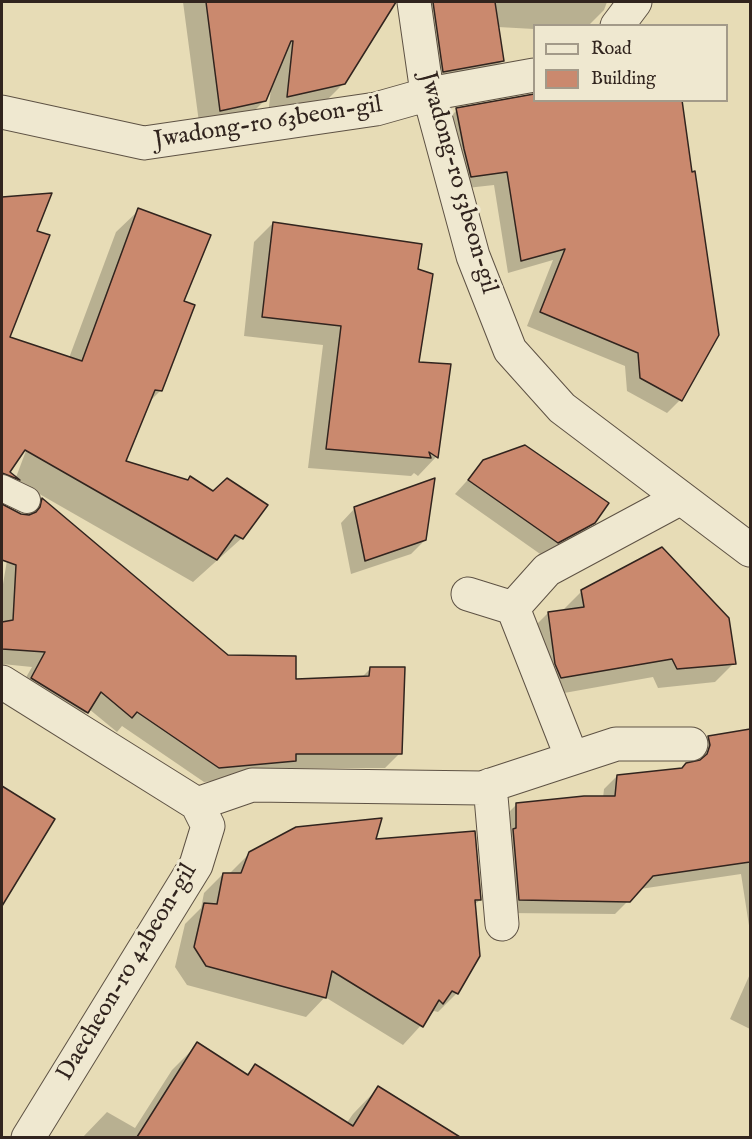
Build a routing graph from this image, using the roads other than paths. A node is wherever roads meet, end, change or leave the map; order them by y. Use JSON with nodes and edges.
{"nodes":[{"id":1,"x":414,"y":2,"type":"edge"},
{"id":2,"x":635,"y":2,"type":"edge"},
{"id":3,"x":618,"y":24,"type":"edge"},
{"id":4,"x":533,"y":75,"type":"edge"},
{"id":5,"x":429,"y":94,"type":"junction"},
{"id":6,"x":2,"y":112,"type":"edge"},
{"id":7,"x":2,"y":488,"type":"edge"},
{"id":8,"x":681,"y":498,"type":"junction"},
{"id":9,"x":27,"y":500,"type":"dead end"},
{"id":10,"x":750,"y":550,"type":"edge"},
{"id":11,"x":468,"y":594,"type":"dead end"},
{"id":12,"x":513,"y":608,"type":"junction"},
{"id":13,"x":2,"y":682,"type":"edge"},
{"id":14,"x":691,"y":744,"type":"dead end"},
{"id":15,"x":572,"y":758,"type":"junction"},
{"id":16,"x":490,"y":785,"type":"junction"},
{"id":17,"x":197,"y":804,"type":"junction"},
{"id":18,"x":502,"y":924,"type":"dead end"},
{"id":19,"x":28,"y":1137,"type":"edge"}],
"edges":[{"from":1,"to":5,"type":"street","name":"Jwadong-ro 53beon-gil"},
{"from":2,"to":3,"type":"street"},
{"from":4,"to":5,"type":"street","name":"Jwadong-ro 63beon-gil"},
{"from":5,"to":6,"type":"street","name":"Jwadong-ro 63beon-gil"},
{"from":5,"to":8,"type":"street","name":"Jwadong-ro 53beon-gil"},
{"from":7,"to":9,"type":"lane"},
{"from":8,"to":10,"type":"street","name":"Jwadong-ro 53beon-gil"},
{"from":8,"to":12,"type":"street"},
{"from":11,"to":12,"type":"street"},
{"from":12,"to":15,"type":"street"},
{"from":13,"to":17,"type":"street"},
{"from":14,"to":15,"type":"street"},
{"from":15,"to":16,"type":"street"},
{"from":16,"to":17,"type":"street"},
{"from":16,"to":18,"type":"street"},
{"from":17,"to":19,"type":"street","name":"Daecheon-ro 42beon-gil"}]}
